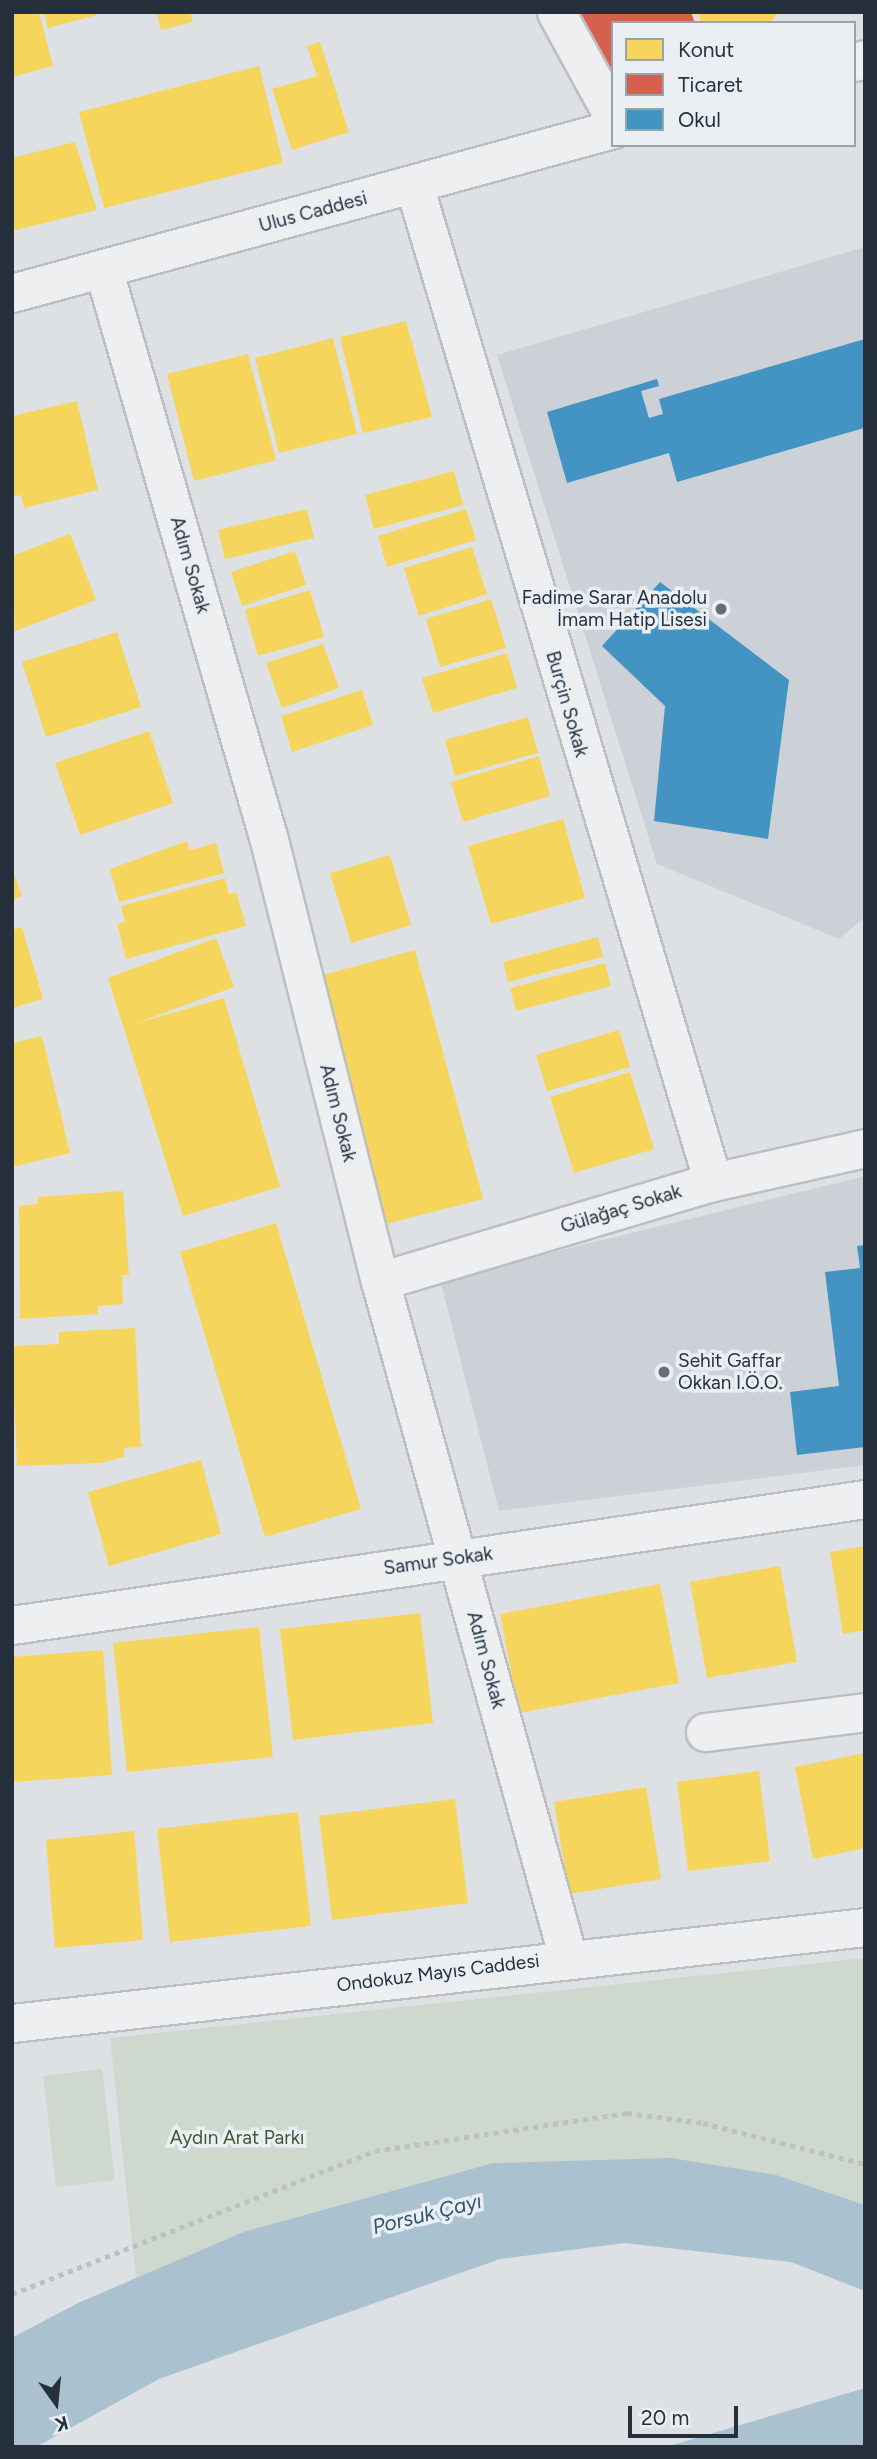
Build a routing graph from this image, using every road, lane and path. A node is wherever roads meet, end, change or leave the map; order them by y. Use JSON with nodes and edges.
{"nodes":[{"id":1,"x":556,"y":12,"type":"edge"},
{"id":2,"x":611,"y":112,"type":"edge"},
{"id":3,"x":611,"y":130,"type":"edge"},
{"id":4,"x":414,"y":185,"type":"junction"},
{"id":5,"x":103,"y":268,"type":"junction"},
{"id":6,"x":12,"y":293,"type":"edge"},
{"id":7,"x":865,"y":1148,"type":"edge"},
{"id":8,"x":713,"y":1182,"type":"junction"},
{"id":9,"x":380,"y":1281,"type":"junction"},
{"id":10,"x":865,"y":1499,"type":"edge"},
{"id":11,"x":459,"y":1558,"type":"junction"},
{"id":12,"x":12,"y":1625,"type":"edge"},
{"id":13,"x":865,"y":1712,"type":"edge"},
{"id":14,"x":705,"y":1732,"type":"dead end"},
{"id":15,"x":865,"y":1927,"type":"edge"},
{"id":16,"x":568,"y":1958,"type":"junction"},
{"id":17,"x":12,"y":2023,"type":"edge"},
{"id":18,"x":865,"y":2164,"type":"edge"},
{"id":19,"x":12,"y":2294,"type":"edge"}],
"edges":[{"from":1,"to":2,"type":"street"},
{"from":3,"to":4,"type":"street","name":"Ulus Caddesi"},
{"from":4,"to":5,"type":"street","name":"Ulus Caddesi"},
{"from":4,"to":8,"type":"street","name":"Burçin Sokak"},
{"from":5,"to":6,"type":"street","name":"Ulus Caddesi"},
{"from":5,"to":9,"type":"street","name":"Adım Sokak"},
{"from":7,"to":8,"type":"street","name":"Gülağaç Sokak"},
{"from":8,"to":9,"type":"street","name":"Gülağaç Sokak"},
{"from":9,"to":11,"type":"street","name":"Adım Sokak"},
{"from":10,"to":11,"type":"street","name":"Samur Sokak"},
{"from":11,"to":12,"type":"street","name":"Samur Sokak"},
{"from":11,"to":16,"type":"street","name":"Adım Sokak"},
{"from":13,"to":14,"type":"street"},
{"from":15,"to":16,"type":"street","name":"Ondokuz Mayıs Caddesi"},
{"from":16,"to":17,"type":"street","name":"Ondokuz Mayıs Caddesi"},
{"from":18,"to":19,"type":"path"}]}
